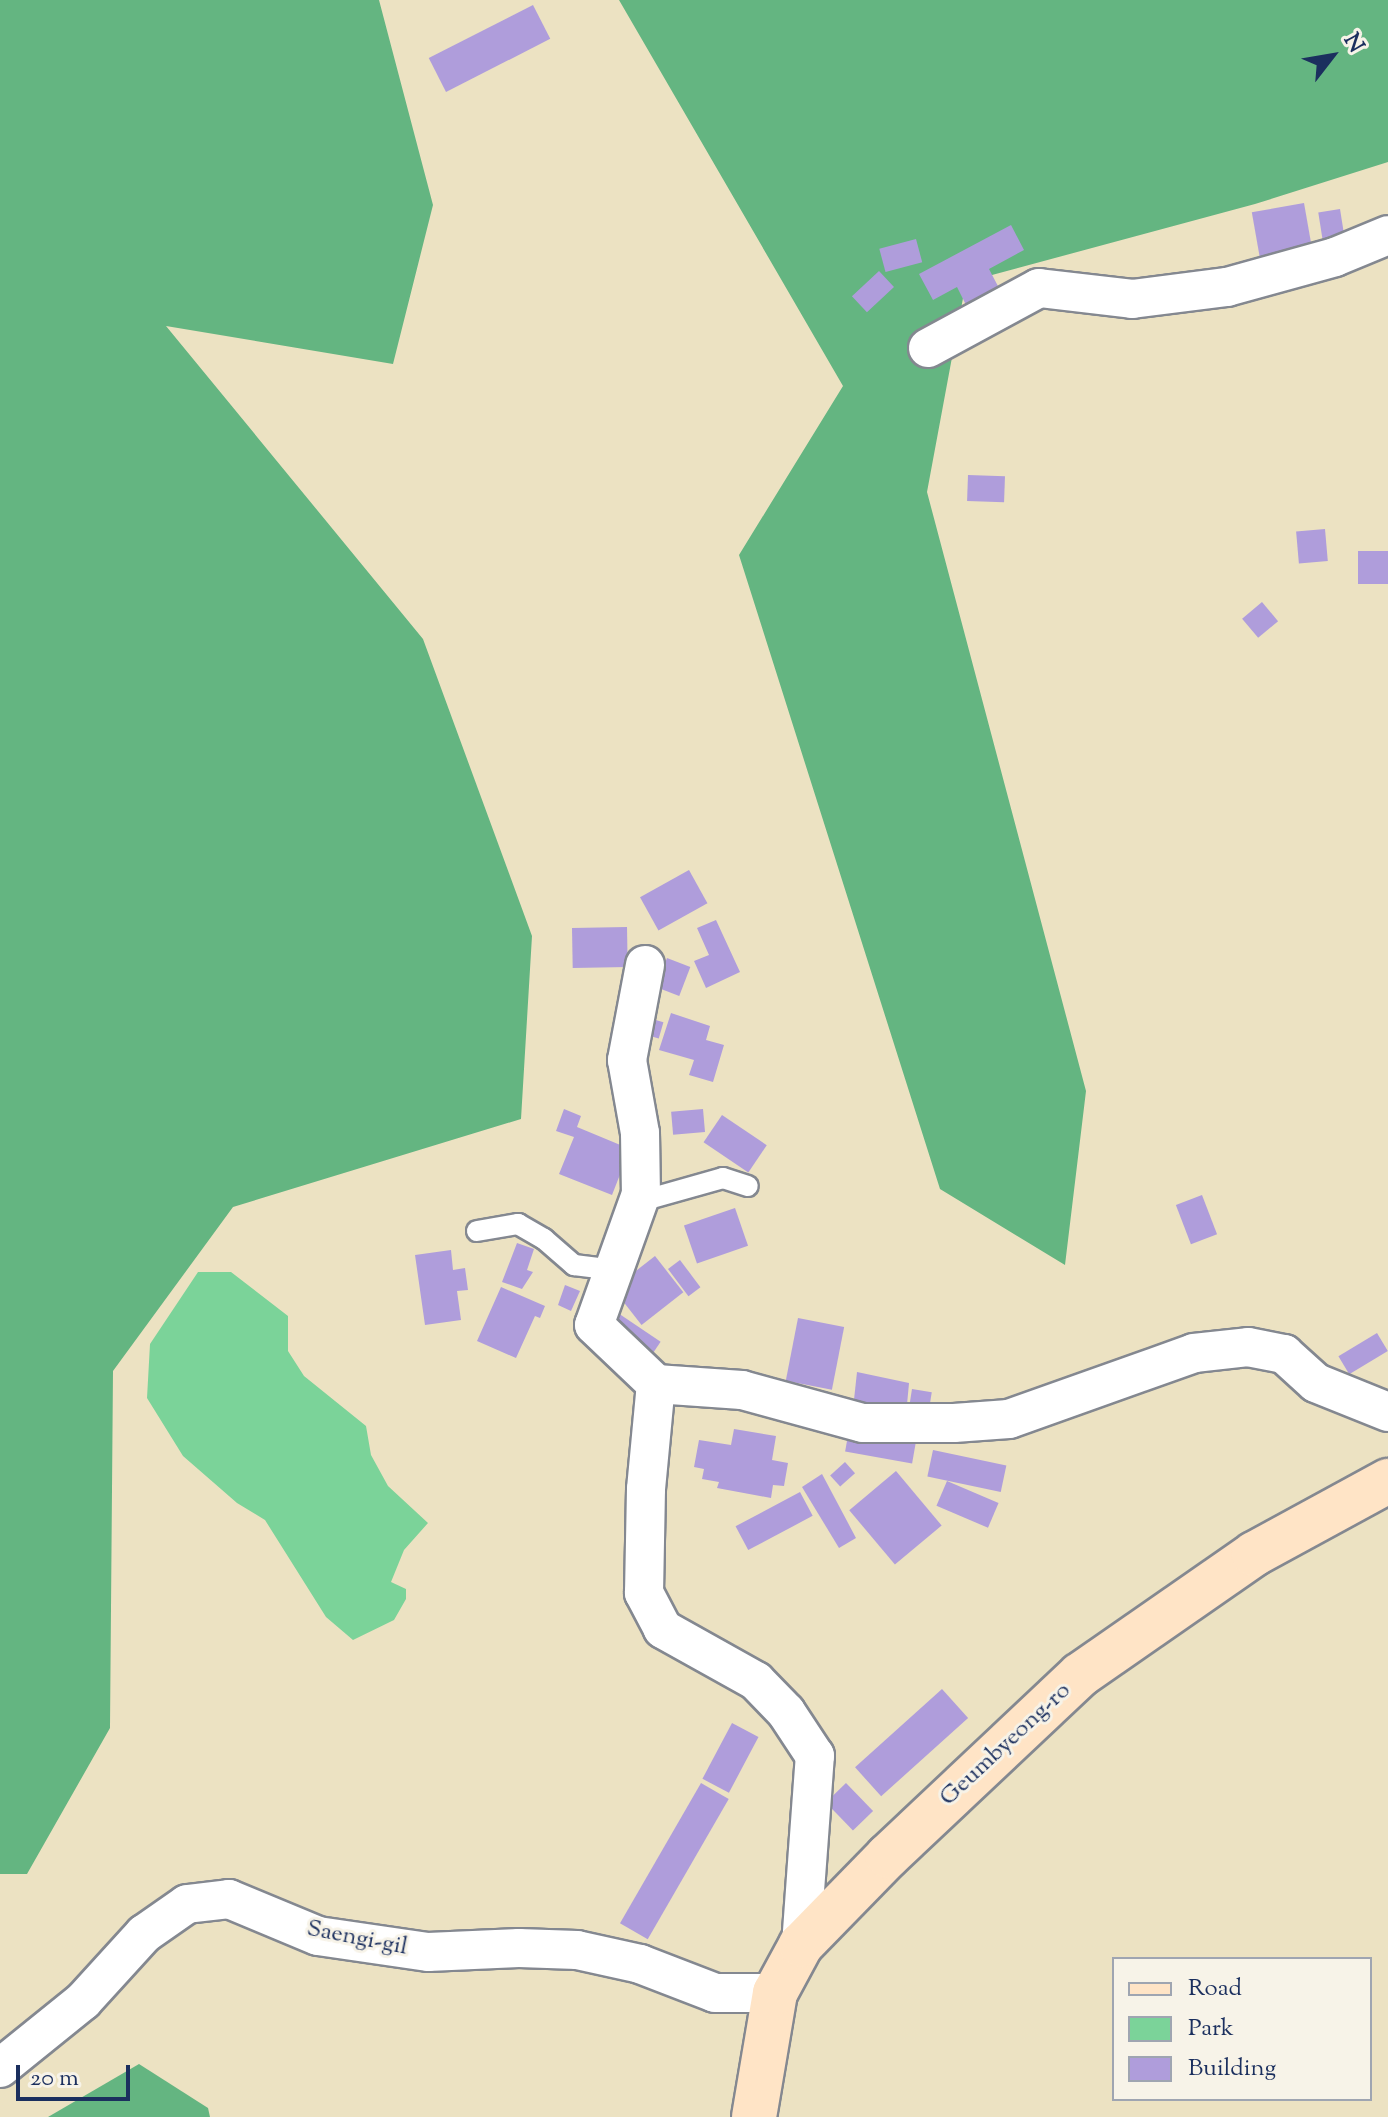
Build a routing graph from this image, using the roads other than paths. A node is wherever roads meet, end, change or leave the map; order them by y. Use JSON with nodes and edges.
{"nodes":[{"id":1,"x":1388,"y":235,"type":"edge"},
{"id":2,"x":928,"y":348,"type":"dead end"},
{"id":3,"x":645,"y":965,"type":"dead end"},
{"id":4,"x":748,"y":1186,"type":"dead end"},
{"id":5,"x":638,"y":1202,"type":"junction"},
{"id":6,"x":477,"y":1231,"type":"dead end"},
{"id":7,"x":613,"y":1270,"type":"junction"},
{"id":8,"x":656,"y":1384,"type":"junction"},
{"id":9,"x":1388,"y":1412,"type":"edge"},
{"id":10,"x":1388,"y":1481,"type":"edge"},
{"id":11,"x":801,"y":1945,"type":"junction"},
{"id":12,"x":775,"y":1993,"type":"junction"},
{"id":13,"x":0,"y":2068,"type":"edge"},
{"id":14,"x":754,"y":2117,"type":"edge"}],
"edges":[{"from":1,"to":2,"type":"street"},
{"from":3,"to":5,"type":"street"},
{"from":4,"to":5,"type":"lane"},
{"from":5,"to":7,"type":"street"},
{"from":6,"to":7,"type":"lane"},
{"from":7,"to":8,"type":"street"},
{"from":8,"to":9,"type":"street"},
{"from":8,"to":11,"type":"street"},
{"from":10,"to":11,"type":"street","name":"Geumbyeong-ro"},
{"from":11,"to":12,"type":"street","name":"Geumbyeong-ro"},
{"from":12,"to":13,"type":"street","name":"Saengi-gil"},
{"from":12,"to":14,"type":"street","name":"Geumbyeong-ro"}]}
